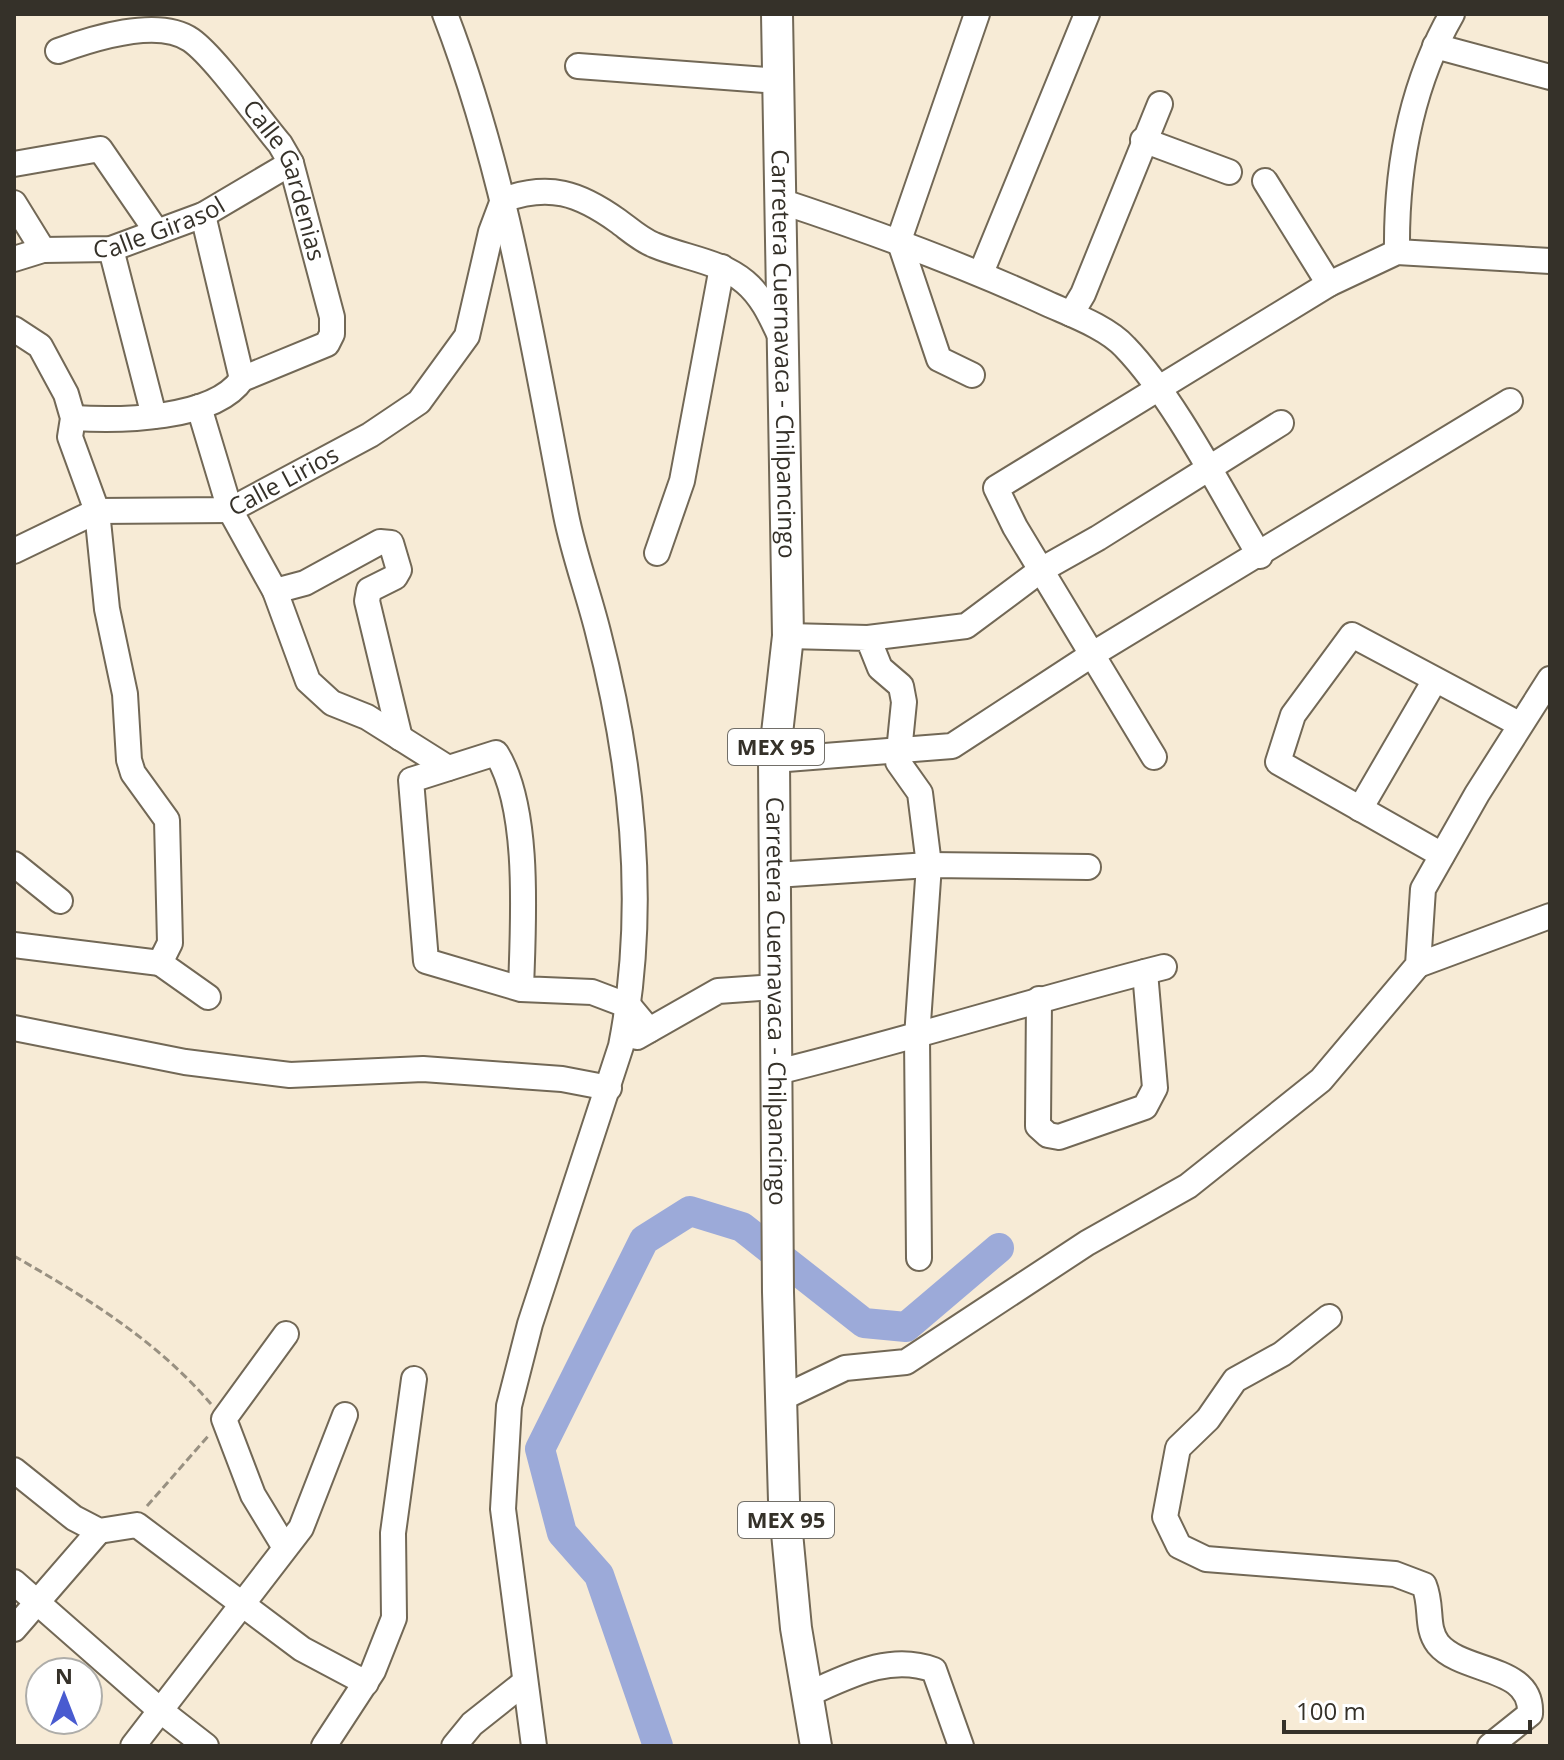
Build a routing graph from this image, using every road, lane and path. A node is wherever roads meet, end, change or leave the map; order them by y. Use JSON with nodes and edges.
{"nodes":[{"id":1,"x":445,"y":14,"type":"edge"},
{"id":2,"x":777,"y":14,"type":"edge"},
{"id":3,"x":977,"y":14,"type":"edge"},
{"id":4,"x":1087,"y":14,"type":"edge"},
{"id":5,"x":1452,"y":14,"type":"edge"},
{"id":6,"x":1435,"y":46,"type":"junction"},
{"id":7,"x":58,"y":51,"type":"dead end"},
{"id":8,"x":578,"y":66,"type":"dead end"},
{"id":9,"x":1550,"y":77,"type":"edge"},
{"id":10,"x":779,"y":81,"type":"junction"},
{"id":11,"x":1160,"y":104,"type":"dead end"},
{"id":12,"x":1143,"y":140,"type":"junction"},
{"id":13,"x":291,"y":163,"type":"junction"},
{"id":14,"x":14,"y":164,"type":"edge"},
{"id":15,"x":1229,"y":172,"type":"dead end"},
{"id":16,"x":1265,"y":181,"type":"dead end"},
{"id":17,"x":503,"y":200,"type":"junction"},
{"id":18,"x":14,"y":203,"type":"edge"},
{"id":19,"x":780,"y":211,"type":"junction"},
{"id":20,"x":203,"y":215,"type":"junction"},
{"id":21,"x":157,"y":232,"type":"junction"},
{"id":22,"x":899,"y":240,"type":"junction"},
{"id":23,"x":111,"y":249,"type":"junction"},
{"id":24,"x":43,"y":250,"type":"junction"},
{"id":25,"x":1397,"y":252,"type":"junction"},
{"id":26,"x":14,"y":259,"type":"edge"},
{"id":27,"x":1550,"y":261,"type":"edge"},
{"id":28,"x":722,"y":267,"type":"junction"},
{"id":29,"x":981,"y":273,"type":"junction"},
{"id":30,"x":1329,"y":284,"type":"junction"},
{"id":31,"x":1071,"y":314,"type":"junction"},
{"id":32,"x":14,"y":329,"type":"edge"},
{"id":33,"x":783,"y":342,"type":"junction"},
{"id":34,"x":972,"y":375,"type":"dead end"},
{"id":35,"x":242,"y":379,"type":"junction"},
{"id":36,"x":1159,"y":391,"type":"junction"},
{"id":37,"x":1510,"y":401,"type":"dead end"},
{"id":38,"x":199,"y":407,"type":"junction"},
{"id":39,"x":154,"y":416,"type":"junction"},
{"id":40,"x":73,"y":418,"type":"junction"},
{"id":41,"x":1281,"y":423,"type":"dead end"},
{"id":42,"x":1208,"y":470,"type":"junction"},
{"id":43,"x":230,"y":510,"type":"junction"},
{"id":44,"x":97,"y":511,"type":"junction"},
{"id":45,"x":14,"y":551,"type":"edge"},
{"id":46,"x":657,"y":553,"type":"dead end"},
{"id":47,"x":1260,"y":556,"type":"junction"},
{"id":48,"x":1041,"y":570,"type":"junction"},
{"id":49,"x":275,"y":591,"type":"junction"},
{"id":50,"x":788,"y":636,"type":"junction"},
{"id":51,"x":868,"y":638,"type":"junction"},
{"id":52,"x":1093,"y":654,"type":"junction"},
{"id":53,"x":1550,"y":679,"type":"edge"},
{"id":54,"x":1435,"y":680,"type":"junction"},
{"id":55,"x":1519,"y":724,"type":"junction"},
{"id":56,"x":400,"y":738,"type":"junction"},
{"id":57,"x":897,"y":751,"type":"junction"},
{"id":58,"x":1154,"y":757,"type":"dead end"},
{"id":59,"x":774,"y":760,"type":"junction"},
{"id":60,"x":448,"y":768,"type":"junction"},
{"id":61,"x":1360,"y":809,"type":"junction"},
{"id":62,"x":1442,"y":855,"type":"junction"},
{"id":63,"x":14,"y":864,"type":"edge"},
{"id":64,"x":929,"y":865,"type":"junction"},
{"id":65,"x":1088,"y":867,"type":"dead end"},
{"id":66,"x":775,"y":875,"type":"junction"},
{"id":67,"x":60,"y":901,"type":"dead end"},
{"id":68,"x":1550,"y":916,"type":"edge"},
{"id":69,"x":14,"y":945,"type":"edge"},
{"id":70,"x":160,"y":963,"type":"junction"},
{"id":71,"x":1418,"y":965,"type":"junction"},
{"id":72,"x":775,"y":987,"type":"junction"},
{"id":73,"x":521,"y":989,"type":"junction"},
{"id":74,"x":208,"y":997,"type":"dead end"},
{"id":75,"x":1039,"y":999,"type":"junction"},
{"id":76,"x":629,"y":1006,"type":"junction"},
{"id":77,"x":14,"y":1028,"type":"edge"},
{"id":78,"x":649,"y":1030,"type":"junction"},
{"id":79,"x":917,"y":1037,"type":"junction"},
{"id":80,"x":621,"y":1046,"type":"junction"},
{"id":81,"x":777,"y":1072,"type":"junction"},
{"id":82,"x":609,"y":1088,"type":"junction"},
{"id":83,"x":14,"y":1256,"type":"edge"},
{"id":84,"x":919,"y":1258,"type":"dead end"},
{"id":85,"x":1329,"y":1317,"type":"dead end"},
{"id":86,"x":286,"y":1334,"type":"dead end"},
{"id":87,"x":414,"y":1379,"type":"dead end"},
{"id":88,"x":782,"y":1398,"type":"junction"},
{"id":89,"x":345,"y":1415,"type":"dead end"},
{"id":90,"x":224,"y":1419,"type":"junction"},
{"id":91,"x":14,"y":1470,"type":"edge"},
{"id":92,"x":137,"y":1525,"type":"junction"},
{"id":93,"x":99,"y":1531,"type":"junction"},
{"id":94,"x":284,"y":1546,"type":"junction"},
{"id":95,"x":14,"y":1582,"type":"edge"},
{"id":96,"x":39,"y":1601,"type":"junction"},
{"id":97,"x":243,"y":1602,"type":"junction"},
{"id":98,"x":14,"y":1629,"type":"edge"},
{"id":99,"x":525,"y":1682,"type":"junction"},
{"id":100,"x":366,"y":1683,"type":"junction"},
{"id":101,"x":806,"y":1695,"type":"junction"},
{"id":102,"x":161,"y":1711,"type":"junction"},
{"id":103,"x":133,"y":1746,"type":"edge"},
{"id":104,"x":206,"y":1746,"type":"edge"},
{"id":105,"x":324,"y":1746,"type":"edge"},
{"id":106,"x":454,"y":1746,"type":"edge"},
{"id":107,"x":534,"y":1746,"type":"edge"},
{"id":108,"x":816,"y":1746,"type":"edge"},
{"id":109,"x":961,"y":1746,"type":"edge"},
{"id":110,"x":1490,"y":1746,"type":"edge"}],
"edges":[{"from":1,"to":17,"type":"street"},
{"from":2,"to":10,"type":"main road","name":"Carretera Cuernavaca - Chilpancingo","number":"MEX 95"},
{"from":3,"to":22,"type":"street"},
{"from":4,"to":29,"type":"street"},
{"from":5,"to":6,"type":"street"},
{"from":6,"to":9,"type":"street"},
{"from":6,"to":25,"type":"street"},
{"from":7,"to":13,"type":"street","name":"Calle Gardenias"},
{"from":8,"to":10,"type":"street"},
{"from":10,"to":19,"type":"main road","name":"Carretera Cuernavaca - Chilpancingo","number":"MEX 95"},
{"from":11,"to":12,"type":"street"},
{"from":12,"to":15,"type":"street"},
{"from":12,"to":31,"type":"street"},
{"from":13,"to":20,"type":"street","name":"Calle Girasol"},
{"from":13,"to":35,"type":"street","name":"Calle Gardenias"},
{"from":14,"to":21,"type":"street"},
{"from":16,"to":30,"type":"street"},
{"from":17,"to":28,"type":"street"},
{"from":17,"to":43,"type":"street","name":"Calle Lirios"},
{"from":17,"to":76,"type":"street"},
{"from":18,"to":24,"type":"street"},
{"from":19,"to":22,"type":"street"},
{"from":19,"to":33,"type":"main road","name":"Carretera Cuernavaca - Chilpancingo","number":"MEX 95"},
{"from":20,"to":21,"type":"street","name":"Calle Girasol"},
{"from":20,"to":35,"type":"street"},
{"from":21,"to":23,"type":"street","name":"Calle Girasol"},
{"from":22,"to":29,"type":"street"},
{"from":22,"to":34,"type":"street"},
{"from":23,"to":24,"type":"street","name":"Calle Girasol"},
{"from":23,"to":39,"type":"street"},
{"from":24,"to":26,"type":"street","name":"Calle Girasol"},
{"from":25,"to":27,"type":"street"},
{"from":25,"to":30,"type":"street"},
{"from":28,"to":33,"type":"street"},
{"from":28,"to":46,"type":"street"},
{"from":29,"to":31,"type":"street"},
{"from":30,"to":36,"type":"street"},
{"from":31,"to":36,"type":"street"},
{"from":32,"to":40,"type":"street"},
{"from":33,"to":50,"type":"main road","name":"Carretera Cuernavaca - Chilpancingo","number":"MEX 95"},
{"from":35,"to":38,"type":"street"},
{"from":36,"to":42,"type":"street"},
{"from":36,"to":48,"type":"street"},
{"from":37,"to":47,"type":"street"},
{"from":38,"to":39,"type":"street"},
{"from":38,"to":43,"type":"street"},
{"from":39,"to":40,"type":"street"},
{"from":40,"to":44,"type":"street"},
{"from":41,"to":42,"type":"street"},
{"from":42,"to":47,"type":"street"},
{"from":42,"to":48,"type":"street"},
{"from":43,"to":44,"type":"street","name":"Calle Lirios"},
{"from":43,"to":49,"type":"street"},
{"from":44,"to":45,"type":"street"},
{"from":44,"to":70,"type":"street"},
{"from":47,"to":52,"type":"street"},
{"from":48,"to":51,"type":"street"},
{"from":48,"to":52,"type":"street"},
{"from":49,"to":56,"type":"street"},
{"from":49,"to":56,"type":"street"},
{"from":50,"to":51,"type":"street"},
{"from":50,"to":59,"type":"main road","name":"Carretera Cuernavaca - Chilpancingo","number":"MEX 95"},
{"from":51,"to":57,"type":"street"},
{"from":52,"to":57,"type":"street"},
{"from":52,"to":58,"type":"street"},
{"from":53,"to":55,"type":"street"},
{"from":54,"to":55,"type":"street"},
{"from":54,"to":61,"type":"street"},
{"from":54,"to":61,"type":"street"},
{"from":55,"to":62,"type":"street"},
{"from":56,"to":60,"type":"street"},
{"from":57,"to":59,"type":"street"},
{"from":57,"to":64,"type":"street"},
{"from":59,"to":66,"type":"main road","name":"Carretera Cuernavaca - Chilpancingo","number":"MEX 95"},
{"from":60,"to":73,"type":"street"},
{"from":60,"to":73,"type":"street"},
{"from":61,"to":62,"type":"street"},
{"from":62,"to":71,"type":"street"},
{"from":63,"to":67,"type":"street"},
{"from":64,"to":65,"type":"street"},
{"from":64,"to":66,"type":"street"},
{"from":64,"to":79,"type":"street"},
{"from":66,"to":72,"type":"main road","name":"Carretera Cuernavaca - Chilpancingo","number":"MEX 95"},
{"from":68,"to":71,"type":"street"},
{"from":69,"to":70,"type":"street"},
{"from":70,"to":74,"type":"street"},
{"from":71,"to":88,"type":"street"},
{"from":72,"to":78,"type":"street"},
{"from":72,"to":81,"type":"main road","name":"Carretera Cuernavaca - Chilpancingo","number":"MEX 95"},
{"from":73,"to":76,"type":"street"},
{"from":75,"to":75,"type":"street"},
{"from":75,"to":79,"type":"street"},
{"from":76,"to":78,"type":"street"},
{"from":76,"to":80,"type":"street"},
{"from":77,"to":82,"type":"street"},
{"from":78,"to":80,"type":"street"},
{"from":79,"to":81,"type":"street"},
{"from":79,"to":84,"type":"street"},
{"from":80,"to":82,"type":"street"},
{"from":81,"to":88,"type":"main road","name":"Carretera Cuernavaca - Chilpancingo","number":"MEX 95"},
{"from":82,"to":99,"type":"street"},
{"from":83,"to":90,"type":"path"},
{"from":85,"to":110,"type":"street"},
{"from":86,"to":90,"type":"street"},
{"from":87,"to":100,"type":"street"},
{"from":88,"to":101,"type":"main road","name":"Carretera Cuernavaca - Chilpancingo","number":"MEX 95"},
{"from":89,"to":94,"type":"street"},
{"from":90,"to":92,"type":"path"},
{"from":90,"to":94,"type":"street"},
{"from":91,"to":93,"type":"street"},
{"from":92,"to":93,"type":"street"},
{"from":92,"to":97,"type":"street"},
{"from":93,"to":96,"type":"street"},
{"from":94,"to":97,"type":"street"},
{"from":95,"to":96,"type":"street"},
{"from":96,"to":98,"type":"street"},
{"from":96,"to":102,"type":"street"},
{"from":97,"to":100,"type":"street"},
{"from":97,"to":102,"type":"street"},
{"from":99,"to":106,"type":"street"},
{"from":99,"to":107,"type":"street"},
{"from":100,"to":105,"type":"street"},
{"from":101,"to":108,"type":"main road","name":"Carretera Cuernavaca - Chilpancingo","number":"MEX 95"},
{"from":101,"to":109,"type":"street"},
{"from":102,"to":103,"type":"street"},
{"from":102,"to":104,"type":"street"}]}
